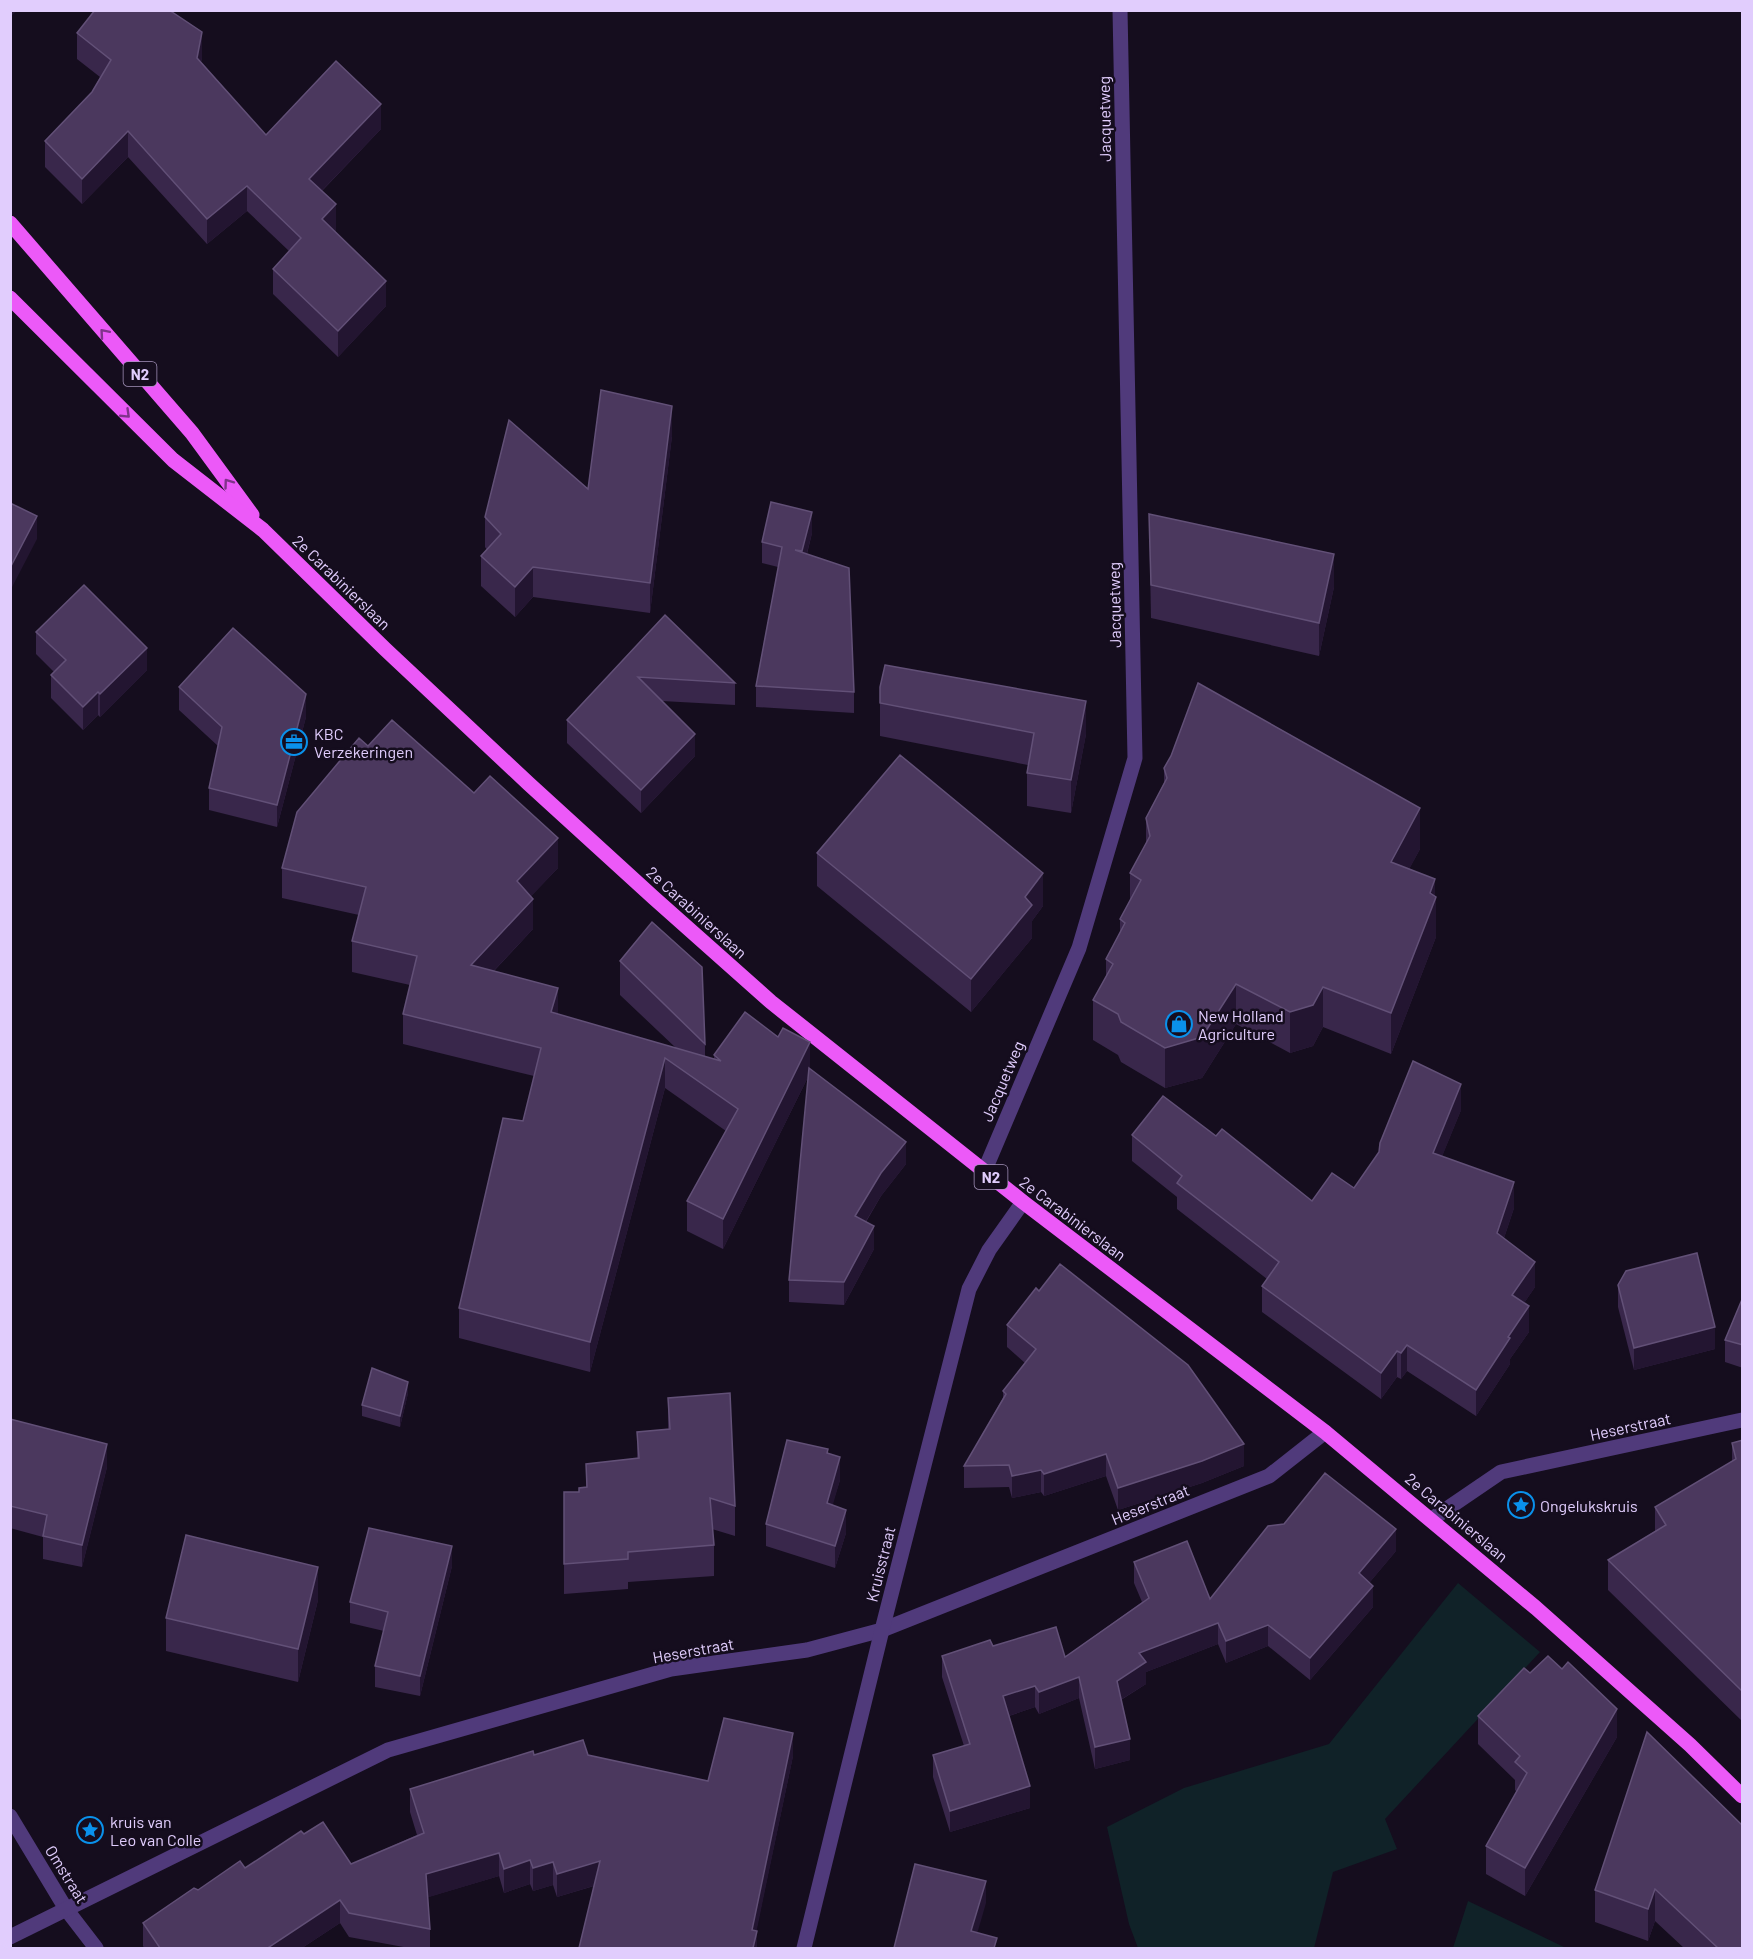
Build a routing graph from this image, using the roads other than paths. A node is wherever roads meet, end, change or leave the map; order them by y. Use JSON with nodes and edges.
{"nodes":[{"id":1,"x":1120,"y":10,"type":"edge"},
{"id":2,"x":10,"y":223,"type":"edge"},
{"id":3,"x":10,"y":298,"type":"edge"},
{"id":4,"x":263,"y":530,"type":"junction"},
{"id":5,"x":984,"y":1172,"type":"junction"},
{"id":6,"x":1023,"y":1203,"type":"junction"},
{"id":7,"x":1743,"y":1420,"type":"edge"},
{"id":8,"x":1325,"y":1432,"type":"junction"},
{"id":9,"x":1432,"y":1519,"type":"junction"},
{"id":10,"x":882,"y":1630,"type":"junction"},
{"id":11,"x":1743,"y":1796,"type":"edge"},
{"id":12,"x":10,"y":1816,"type":"edge"},
{"id":13,"x":66,"y":1909,"type":"junction"},
{"id":14,"x":10,"y":1937,"type":"edge"},
{"id":15,"x":96,"y":1948,"type":"edge"},
{"id":16,"x":804,"y":1948,"type":"edge"}],
"edges":[{"from":1,"to":5,"type":"street","name":"Jacquetweg"},
{"from":4,"to":2,"type":"main road","name":"2e Carabinierslaan","number":"N2","one_way":true},
{"from":3,"to":4,"type":"main road","name":"2e Carabinierslaan","number":"N2","one_way":true},
{"from":4,"to":5,"type":"main road","name":"2e Carabinierslaan","number":"N2"},
{"from":5,"to":6,"type":"main road","name":"2e Carabinierslaan","number":"N2"},
{"from":6,"to":8,"type":"main road","name":"2e Carabinierslaan","number":"N2"},
{"from":6,"to":10,"type":"street","name":"Kruisstraat"},
{"from":7,"to":9,"type":"street","name":"Heserstraat"},
{"from":8,"to":9,"type":"main road","name":"2e Carabinierslaan","number":"N2"},
{"from":8,"to":10,"type":"street","name":"Heserstraat"},
{"from":9,"to":11,"type":"main road","name":"2e Carabinierslaan","number":"N2"},
{"from":10,"to":13,"type":"street","name":"Heserstraat"},
{"from":10,"to":16,"type":"street","name":"Kruisstraat"},
{"from":12,"to":13,"type":"street","name":"Omstraat"},
{"from":13,"to":14,"type":"street","name":"Heserstraat"},
{"from":13,"to":15,"type":"street","name":"Omstraat"}]}
